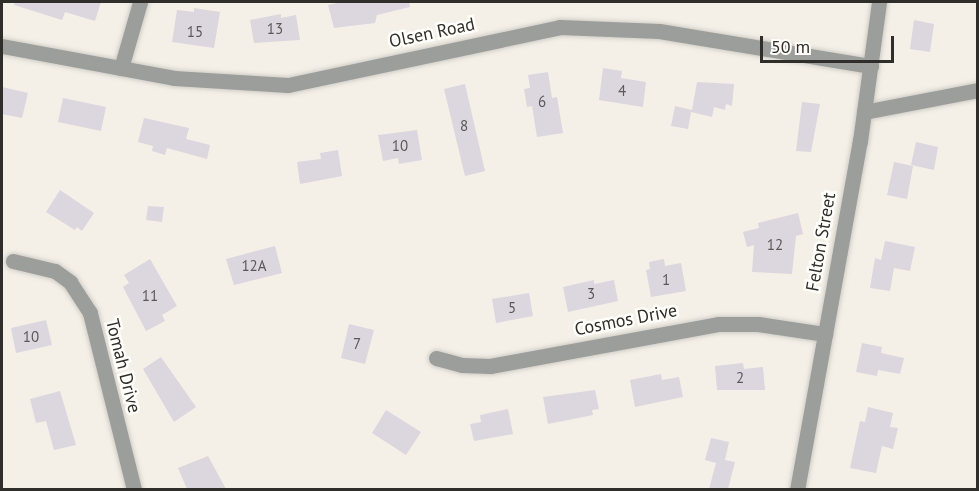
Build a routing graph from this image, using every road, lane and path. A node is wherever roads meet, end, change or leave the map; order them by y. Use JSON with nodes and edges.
{"nodes":[{"id":1,"x":140,"y":2,"type":"edge"},
{"id":2,"x":879,"y":2,"type":"edge"},
{"id":3,"x":2,"y":46,"type":"edge"},
{"id":4,"x":871,"y":66,"type":"junction"},
{"id":5,"x":121,"y":68,"type":"junction"},
{"id":6,"x":978,"y":90,"type":"edge"},
{"id":7,"x":864,"y":112,"type":"junction"},
{"id":8,"x":13,"y":261,"type":"dead end"},
{"id":9,"x":825,"y":334,"type":"junction"},
{"id":10,"x":436,"y":358,"type":"dead end"},
{"id":11,"x":134,"y":489,"type":"edge"},
{"id":12,"x":797,"y":489,"type":"edge"}],
"edges":[{"from":1,"to":5,"type":"street"},
{"from":2,"to":4,"type":"street","name":"Felton Street"},
{"from":3,"to":5,"type":"street","name":"Olsen Road"},
{"from":4,"to":5,"type":"street","name":"Olsen Road"},
{"from":4,"to":7,"type":"street","name":"Felton Street"},
{"from":6,"to":7,"type":"street"},
{"from":7,"to":9,"type":"street","name":"Felton Street"},
{"from":8,"to":11,"type":"street","name":"Tomah Drive"},
{"from":9,"to":10,"type":"street","name":"Cosmos Drive"},
{"from":9,"to":12,"type":"street","name":"Felton Street"}]}
